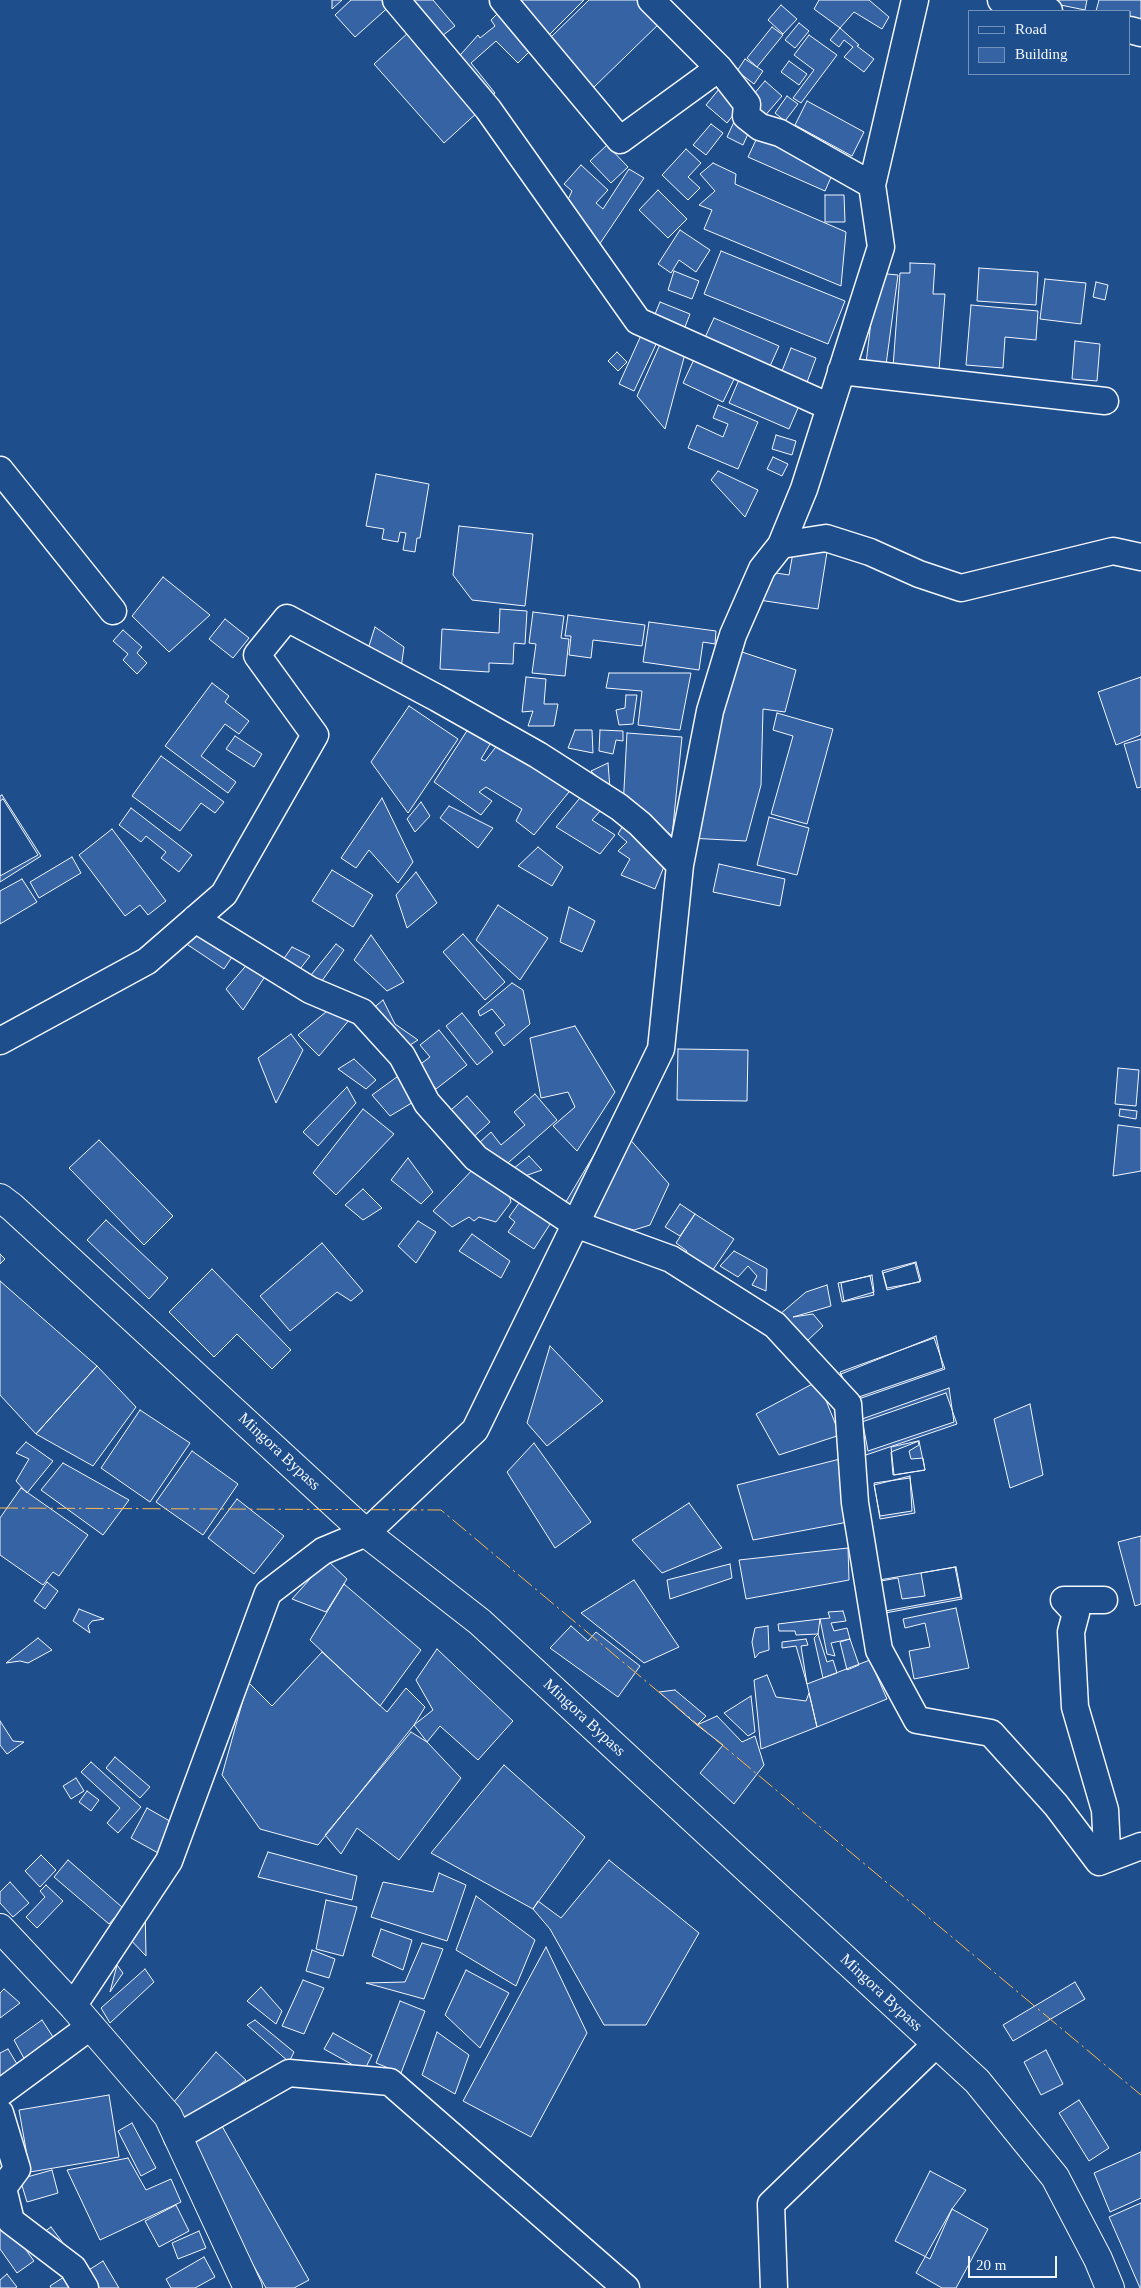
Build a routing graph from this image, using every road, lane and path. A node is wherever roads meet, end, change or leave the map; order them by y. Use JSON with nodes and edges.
{"nodes":[{"id":1,"x":396,"y":0,"type":"edge"},
{"id":2,"x":503,"y":0,"type":"edge"},
{"id":3,"x":651,"y":0,"type":"edge"},
{"id":4,"x":915,"y":0,"type":"edge"},
{"id":5,"x":1002,"y":0,"type":"edge"},
{"id":6,"x":1045,"y":10,"type":"edge"},
{"id":7,"x":719,"y":68,"type":"junction"},
{"id":8,"x":872,"y":185,"type":"junction"},
{"id":9,"x":841,"y":371,"type":"junction"},
{"id":10,"x":1105,"y":401,"type":"dead end"},
{"id":11,"x":830,"y":407,"type":"junction"},
{"id":12,"x":0,"y":470,"type":"edge"},
{"id":13,"x":781,"y":545,"type":"junction"},
{"id":14,"x":1141,"y":557,"type":"edge"},
{"id":15,"x":113,"y":612,"type":"dead end"},
{"id":16,"x":680,"y":865,"type":"junction"},
{"id":17,"x":195,"y":919,"type":"junction"},
{"id":18,"x":0,"y":1041,"type":"edge"},
{"id":19,"x":0,"y":1198,"type":"edge"},
{"id":20,"x":575,"y":1224,"type":"junction"},
{"id":21,"x":366,"y":1533,"type":"junction"},
{"id":22,"x":1104,"y":1600,"type":"dead end"},
{"id":23,"x":1141,"y":1846,"type":"edge"},
{"id":24,"x":1107,"y":1849,"type":"dead end"},
{"id":25,"x":3,"y":1935,"type":"edge"},
{"id":26,"x":73,"y":2006,"type":"junction"},
{"id":27,"x":91,"y":2026,"type":"junction"},
{"id":28,"x":936,"y":2044,"type":"junction"},
{"id":29,"x":0,"y":2093,"type":"edge"},
{"id":30,"x":0,"y":2113,"type":"edge"},
{"id":31,"x":177,"y":2138,"type":"junction"},
{"id":32,"x":85,"y":2288,"type":"edge"},
{"id":33,"x":248,"y":2288,"type":"edge"},
{"id":34,"x":626,"y":2288,"type":"edge"},
{"id":35,"x":774,"y":2288,"type":"edge"},
{"id":36,"x":1110,"y":2288,"type":"edge"}],
"edges":[{"from":1,"to":11,"type":"street"},
{"from":2,"to":7,"type":"street"},
{"from":3,"to":7,"type":"street"},
{"from":4,"to":8,"type":"street"},
{"from":5,"to":6,"type":"street"},
{"from":7,"to":8,"type":"street"},
{"from":8,"to":9,"type":"street"},
{"from":9,"to":10,"type":"street"},
{"from":9,"to":11,"type":"street"},
{"from":11,"to":13,"type":"street"},
{"from":12,"to":15,"type":"street"},
{"from":13,"to":14,"type":"street"},
{"from":13,"to":16,"type":"street"},
{"from":16,"to":17,"type":"street"},
{"from":16,"to":20,"type":"street"},
{"from":17,"to":18,"type":"street"},
{"from":17,"to":20,"type":"street"},
{"from":19,"to":21,"type":"main road","name":"Mingora Bypass"},
{"from":20,"to":21,"type":"street"},
{"from":20,"to":23,"type":"street"},
{"from":21,"to":26,"type":"street"},
{"from":21,"to":28,"type":"main road","name":"Mingora Bypass"},
{"from":22,"to":24,"type":"street"},
{"from":25,"to":26,"type":"main road"},
{"from":26,"to":27,"type":"main road"},
{"from":27,"to":29,"type":"street"},
{"from":27,"to":31,"type":"main road"},
{"from":28,"to":35,"type":"street"},
{"from":28,"to":36,"type":"main road","name":"Mingora Bypass"},
{"from":30,"to":32,"type":"street"},
{"from":31,"to":33,"type":"main road"},
{"from":31,"to":34,"type":"street"}]}
